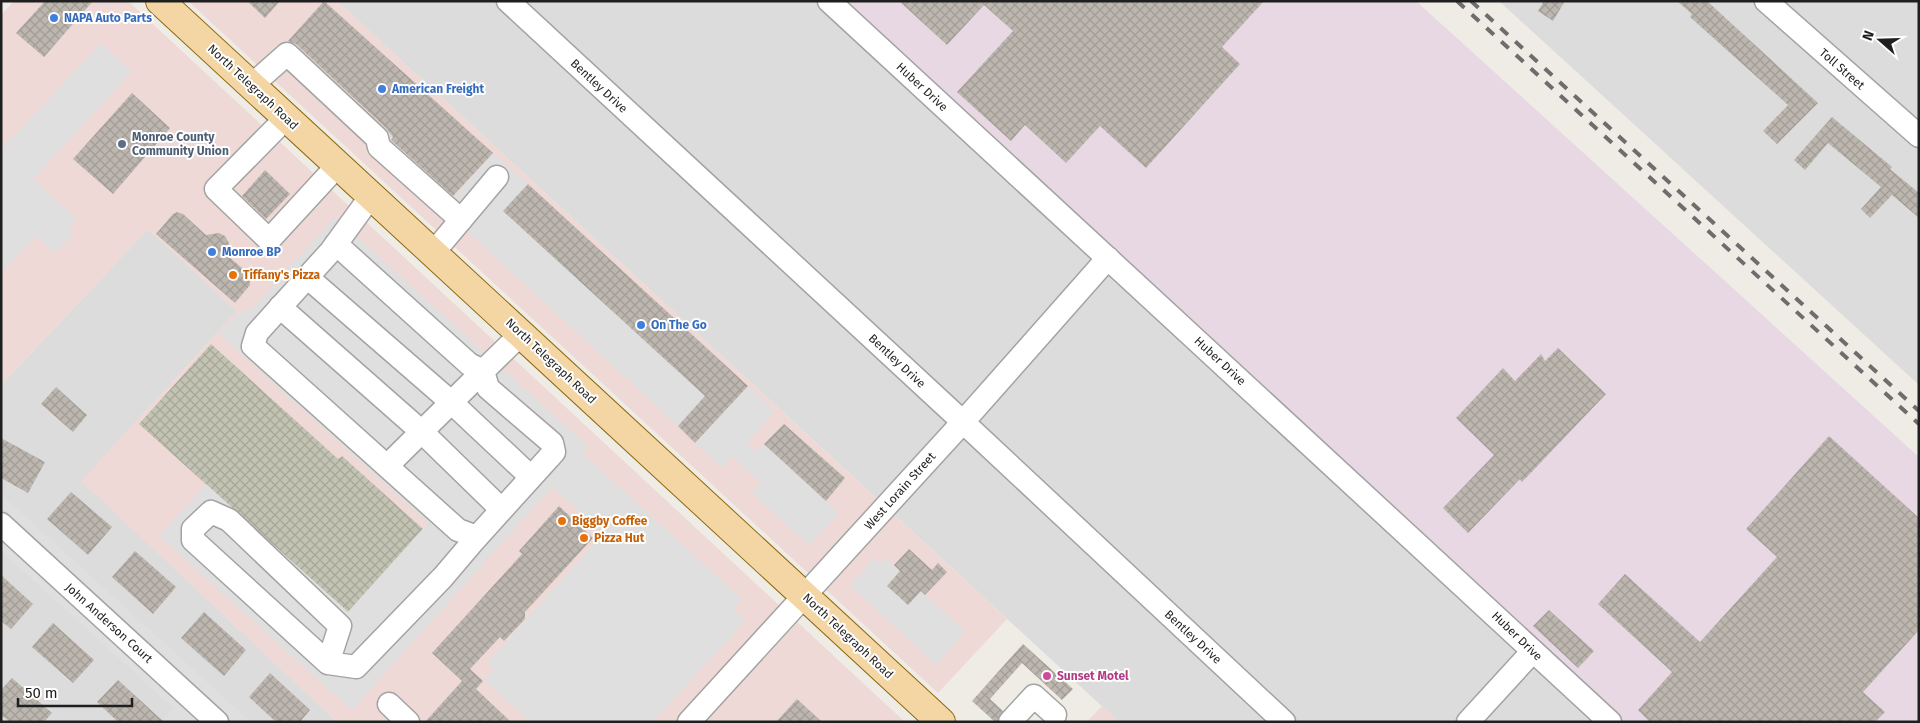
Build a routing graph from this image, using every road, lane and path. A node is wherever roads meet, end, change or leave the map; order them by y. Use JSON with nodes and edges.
{"nodes":[{"id":1,"x":160,"y":1,"type":"edge"},
{"id":2,"x":508,"y":1,"type":"edge"},
{"id":3,"x":829,"y":1,"type":"edge"},
{"id":4,"x":1766,"y":1,"type":"edge"},
{"id":5,"x":251,"y":86,"type":"junction"},
{"id":6,"x":286,"y":118,"type":"junction"},
{"id":7,"x":1919,"y":136,"type":"edge"},
{"id":8,"x":338,"y":166,"type":"junction"},
{"id":9,"x":497,"y":177,"type":"dead end"},
{"id":10,"x":371,"y":196,"type":"junction"},
{"id":11,"x":461,"y":220,"type":"junction"},
{"id":12,"x":336,"y":244,"type":"junction"},
{"id":13,"x":433,"y":253,"type":"junction"},
{"id":14,"x":1108,"y":258,"type":"junction"},
{"id":15,"x":308,"y":277,"type":"junction"},
{"id":16,"x":280,"y":308,"type":"junction"},
{"id":17,"x":521,"y":334,"type":"junction"},
{"id":18,"x":483,"y":371,"type":"junction"},
{"id":19,"x":451,"y":402,"type":"junction"},
{"id":20,"x":963,"y":422,"type":"junction"},
{"id":21,"x":422,"y":432,"type":"junction"},
{"id":22,"x":387,"y":466,"type":"junction"},
{"id":23,"x":530,"y":477,"type":"junction"},
{"id":24,"x":501,"y":508,"type":"junction"},
{"id":25,"x":1,"y":524,"type":"edge"},
{"id":26,"x":476,"y":537,"type":"junction"},
{"id":27,"x":804,"y":595,"type":"junction"},
{"id":28,"x":1533,"y":651,"type":"junction"},
{"id":29,"x":328,"y":663,"type":"junction"},
{"id":30,"x":389,"y":704,"type":"dead end"},
{"id":31,"x":194,"y":714,"type":"edge"},
{"id":32,"x":1055,"y":715,"type":"dead end"},
{"id":33,"x":217,"y":722,"type":"edge"},
{"id":34,"x":408,"y":722,"type":"edge"},
{"id":35,"x":690,"y":722,"type":"edge"},
{"id":36,"x":941,"y":722,"type":"edge"},
{"id":37,"x":1010,"y":722,"type":"edge"},
{"id":38,"x":1284,"y":722,"type":"edge"},
{"id":39,"x":1468,"y":722,"type":"edge"},
{"id":40,"x":1610,"y":722,"type":"edge"}],
"edges":[{"from":1,"to":5,"type":"main road","name":"North Telegraph Road"},
{"from":2,"to":20,"type":"street","name":"Bentley Drive"},
{"from":3,"to":14,"type":"street","name":"Huber Drive"},
{"from":4,"to":7,"type":"street","name":"Toll Street"},
{"from":5,"to":6,"type":"main road","name":"North Telegraph Road"},
{"from":5,"to":11,"type":"street"},
{"from":6,"to":8,"type":"main road","name":"North Telegraph Road"},
{"from":6,"to":8,"type":"street"},
{"from":8,"to":10,"type":"main road","name":"North Telegraph Road"},
{"from":9,"to":11,"type":"street"},
{"from":10,"to":12,"type":"street"},
{"from":10,"to":13,"type":"main road","name":"North Telegraph Road"},
{"from":11,"to":13,"type":"street"},
{"from":12,"to":15,"type":"street"},
{"from":12,"to":18,"type":"street"},
{"from":13,"to":17,"type":"main road","name":"North Telegraph Road"},
{"from":14,"to":20,"type":"street","name":"West Lorain Street"},
{"from":14,"to":28,"type":"street","name":"Huber Drive"},
{"from":15,"to":16,"type":"street"},
{"from":15,"to":19,"type":"street"},
{"from":16,"to":21,"type":"street"},
{"from":16,"to":22,"type":"street"},
{"from":17,"to":18,"type":"street"},
{"from":17,"to":27,"type":"main road","name":"North Telegraph Road"},
{"from":18,"to":19,"type":"street"},
{"from":18,"to":23,"type":"street"},
{"from":19,"to":21,"type":"street"},
{"from":19,"to":23,"type":"street"},
{"from":20,"to":27,"type":"street","name":"West Lorain Street"},
{"from":20,"to":38,"type":"street","name":"Bentley Drive"},
{"from":21,"to":22,"type":"street"},
{"from":21,"to":24,"type":"street"},
{"from":22,"to":26,"type":"street"},
{"from":23,"to":24,"type":"street"},
{"from":24,"to":26,"type":"street"},
{"from":25,"to":31,"type":"street","name":"John Anderson Court"},
{"from":26,"to":29,"type":"street"},
{"from":27,"to":35,"type":"street","name":"West Lorain Street"},
{"from":27,"to":36,"type":"main road","name":"North Telegraph Road"},
{"from":28,"to":39,"type":"street"},
{"from":28,"to":40,"type":"street","name":"Huber Drive"},
{"from":29,"to":29,"type":"street"},
{"from":30,"to":34,"type":"street"},
{"from":31,"to":33,"type":"street","name":"John Anderson Court"},
{"from":32,"to":37,"type":"street"}]}
